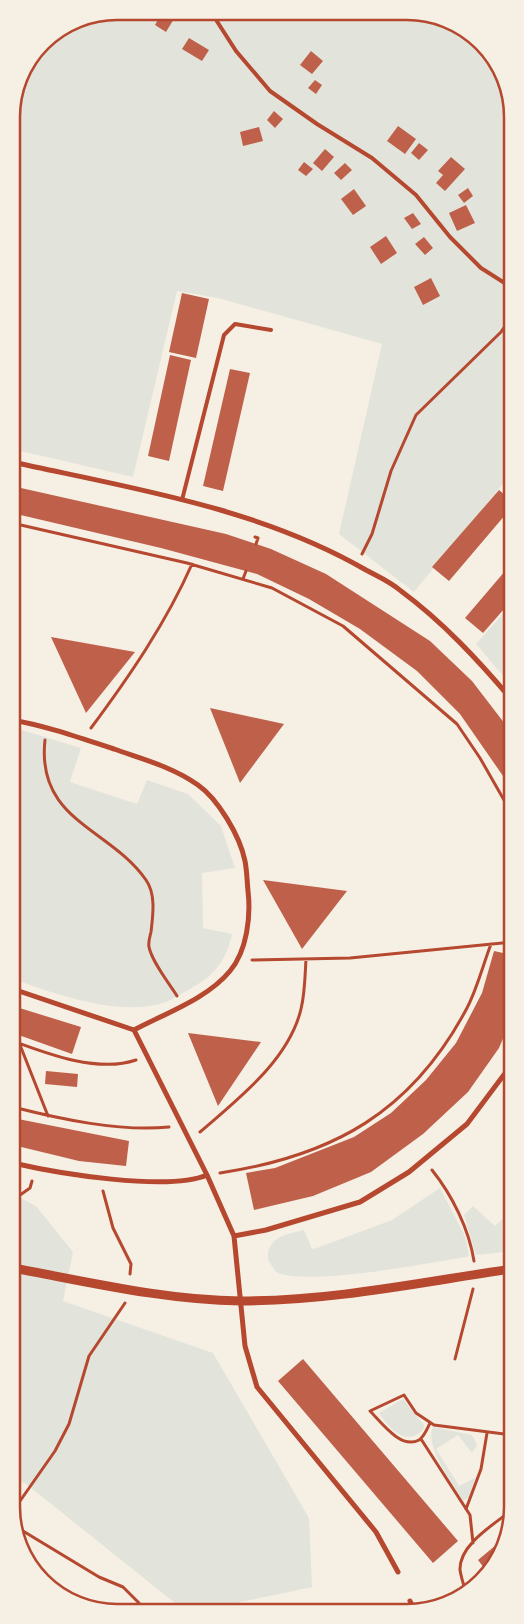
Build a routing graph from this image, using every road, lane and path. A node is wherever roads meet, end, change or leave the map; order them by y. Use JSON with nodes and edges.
{"nodes":[{"id":1,"x":217,"y":20,"type":"edge"},
{"id":2,"x":504,"y":283,"type":"edge"},
{"id":3,"x":504,"y":327,"type":"edge"},
{"id":4,"x":271,"y":330,"type":"dead end"},
{"id":5,"x":20,"y":464,"type":"edge"},
{"id":6,"x":182,"y":501,"type":"junction"},
{"id":7,"x":20,"y":525,"type":"edge"},
{"id":8,"x":258,"y":538,"type":"dead end"},
{"id":9,"x":256,"y":544,"type":"dead end"},
{"id":10,"x":192,"y":564,"type":"junction"},
{"id":11,"x":356,"y":564,"type":"junction"},
{"id":12,"x":246,"y":571,"type":"dead end"},
{"id":13,"x":243,"y":580,"type":"junction"},
{"id":14,"x":504,"y":691,"type":"edge"},
{"id":15,"x":20,"y":722,"type":"edge"},
{"id":16,"x":46,"y":727,"type":"junction"},
{"id":17,"x":84,"y":739,"type":"junction"},
{"id":18,"x":504,"y":800,"type":"edge"},
{"id":19,"x":504,"y":943,"type":"edge"},
{"id":20,"x":491,"y":944,"type":"junction"},
{"id":21,"x":240,"y":956,"type":"junction"},
{"id":22,"x":306,"y":959,"type":"junction"},
{"id":23,"x":20,"y":991,"type":"edge"},
{"id":24,"x":182,"y":1004,"type":"junction"},
{"id":25,"x":134,"y":1030,"type":"junction"},
{"id":26,"x":20,"y":1044,"type":"joint"},
{"id":27,"x":146,"y":1056,"type":"junction"},
{"id":28,"x":504,"y":1075,"type":"edge"},
{"id":29,"x":20,"y":1109,"type":"edge"},
{"id":30,"x":48,"y":1116,"type":"junction"},
{"id":31,"x":182,"y":1126,"type":"junction"},
{"id":32,"x":190,"y":1141,"type":"junction"},
{"id":33,"x":424,"y":1160,"type":"junction"},
{"id":34,"x":20,"y":1165,"type":"edge"},
{"id":35,"x":34,"y":1168,"type":"junction"},
{"id":36,"x":207,"y":1175,"type":"junction"},
{"id":37,"x":98,"y":1176,"type":"junction"},
{"id":38,"x":20,"y":1195,"type":"edge"},
{"id":39,"x":234,"y":1236,"type":"junction"},
{"id":40,"x":20,"y":1269,"type":"edge"},
{"id":41,"x":504,"y":1271,"type":"edge"},
{"id":42,"x":477,"y":1274,"type":"junction"},
{"id":43,"x":128,"y":1291,"type":"junction"},
{"id":44,"x":240,"y":1301,"type":"junction"},
{"id":45,"x":455,"y":1359,"type":"dead end"},
{"id":46,"x":430,"y":1423,"type":"junction"},
{"id":47,"x":487,"y":1433,"type":"junction"},
{"id":48,"x":504,"y":1434,"type":"edge"},
{"id":49,"x":422,"y":1438,"type":"junction"},
{"id":50,"x":20,"y":1501,"type":"edge"},
{"id":51,"x":466,"y":1510,"type":"junction"},
{"id":52,"x":504,"y":1516,"type":"edge"},
{"id":53,"x":23,"y":1531,"type":"edge"},
{"id":54,"x":473,"y":1543,"type":"junction"},
{"id":55,"x":398,"y":1572,"type":"dead end"},
{"id":56,"x":464,"y":1585,"type":"edge"},
{"id":57,"x":410,"y":1601,"type":"dead end"},
{"id":58,"x":138,"y":1604,"type":"edge"},
{"id":59,"x":412,"y":1604,"type":"edge"}],
"edges":[{"from":1,"to":2,"type":"lane"},
{"from":3,"to":11,"type":"path"},
{"from":4,"to":6,"type":"lane"},
{"from":5,"to":6,"type":"street"},
{"from":6,"to":11,"type":"street"},
{"from":7,"to":10,"type":"path"},
{"from":8,"to":9,"type":"path"},
{"from":10,"to":13,"type":"path"},
{"from":10,"to":17,"type":"path"},
{"from":11,"to":14,"type":"street"},
{"from":12,"to":13,"type":"path"},
{"from":13,"to":18,"type":"path"},
{"from":15,"to":16,"type":"street"},
{"from":16,"to":17,"type":"street"},
{"from":16,"to":24,"type":"path"},
{"from":17,"to":21,"type":"street"},
{"from":19,"to":20,"type":"path"},
{"from":20,"to":22,"type":"path"},
{"from":20,"to":36,"type":"path"},
{"from":21,"to":22,"type":"path"},
{"from":21,"to":24,"type":"street"},
{"from":22,"to":32,"type":"path"},
{"from":23,"to":25,"type":"street"},
{"from":24,"to":25,"type":"street"},
{"from":25,"to":27,"type":"street"},
{"from":26,"to":27,"type":"path"},
{"from":26,"to":30,"type":"path"},
{"from":27,"to":31,"type":"street"},
{"from":28,"to":33,"type":"street"},
{"from":29,"to":30,"type":"path"},
{"from":30,"to":31,"type":"path"},
{"from":31,"to":32,"type":"street"},
{"from":32,"to":36,"type":"street"},
{"from":33,"to":39,"type":"street"},
{"from":33,"to":42,"type":"path"},
{"from":34,"to":35,"type":"street"},
{"from":35,"to":37,"type":"street"},
{"from":35,"to":38,"type":"path"},
{"from":36,"to":37,"type":"street"},
{"from":36,"to":39,"type":"street"},
{"from":37,"to":43,"type":"path"},
{"from":39,"to":44,"type":"street"},
{"from":40,"to":43,"type":"street"},
{"from":41,"to":42,"type":"street"},
{"from":42,"to":44,"type":"street"},
{"from":42,"to":45,"type":"path"},
{"from":43,"to":44,"type":"street"},
{"from":43,"to":50,"type":"path"},
{"from":44,"to":55,"type":"street"},
{"from":46,"to":47,"type":"path"},
{"from":46,"to":49,"type":"path"},
{"from":46,"to":49,"type":"path"},
{"from":47,"to":48,"type":"path"},
{"from":47,"to":51,"type":"path"},
{"from":49,"to":51,"type":"path"},
{"from":51,"to":54,"type":"path"},
{"from":52,"to":54,"type":"path"},
{"from":53,"to":58,"type":"path"},
{"from":54,"to":56,"type":"path"},
{"from":57,"to":59,"type":"street"}]}
